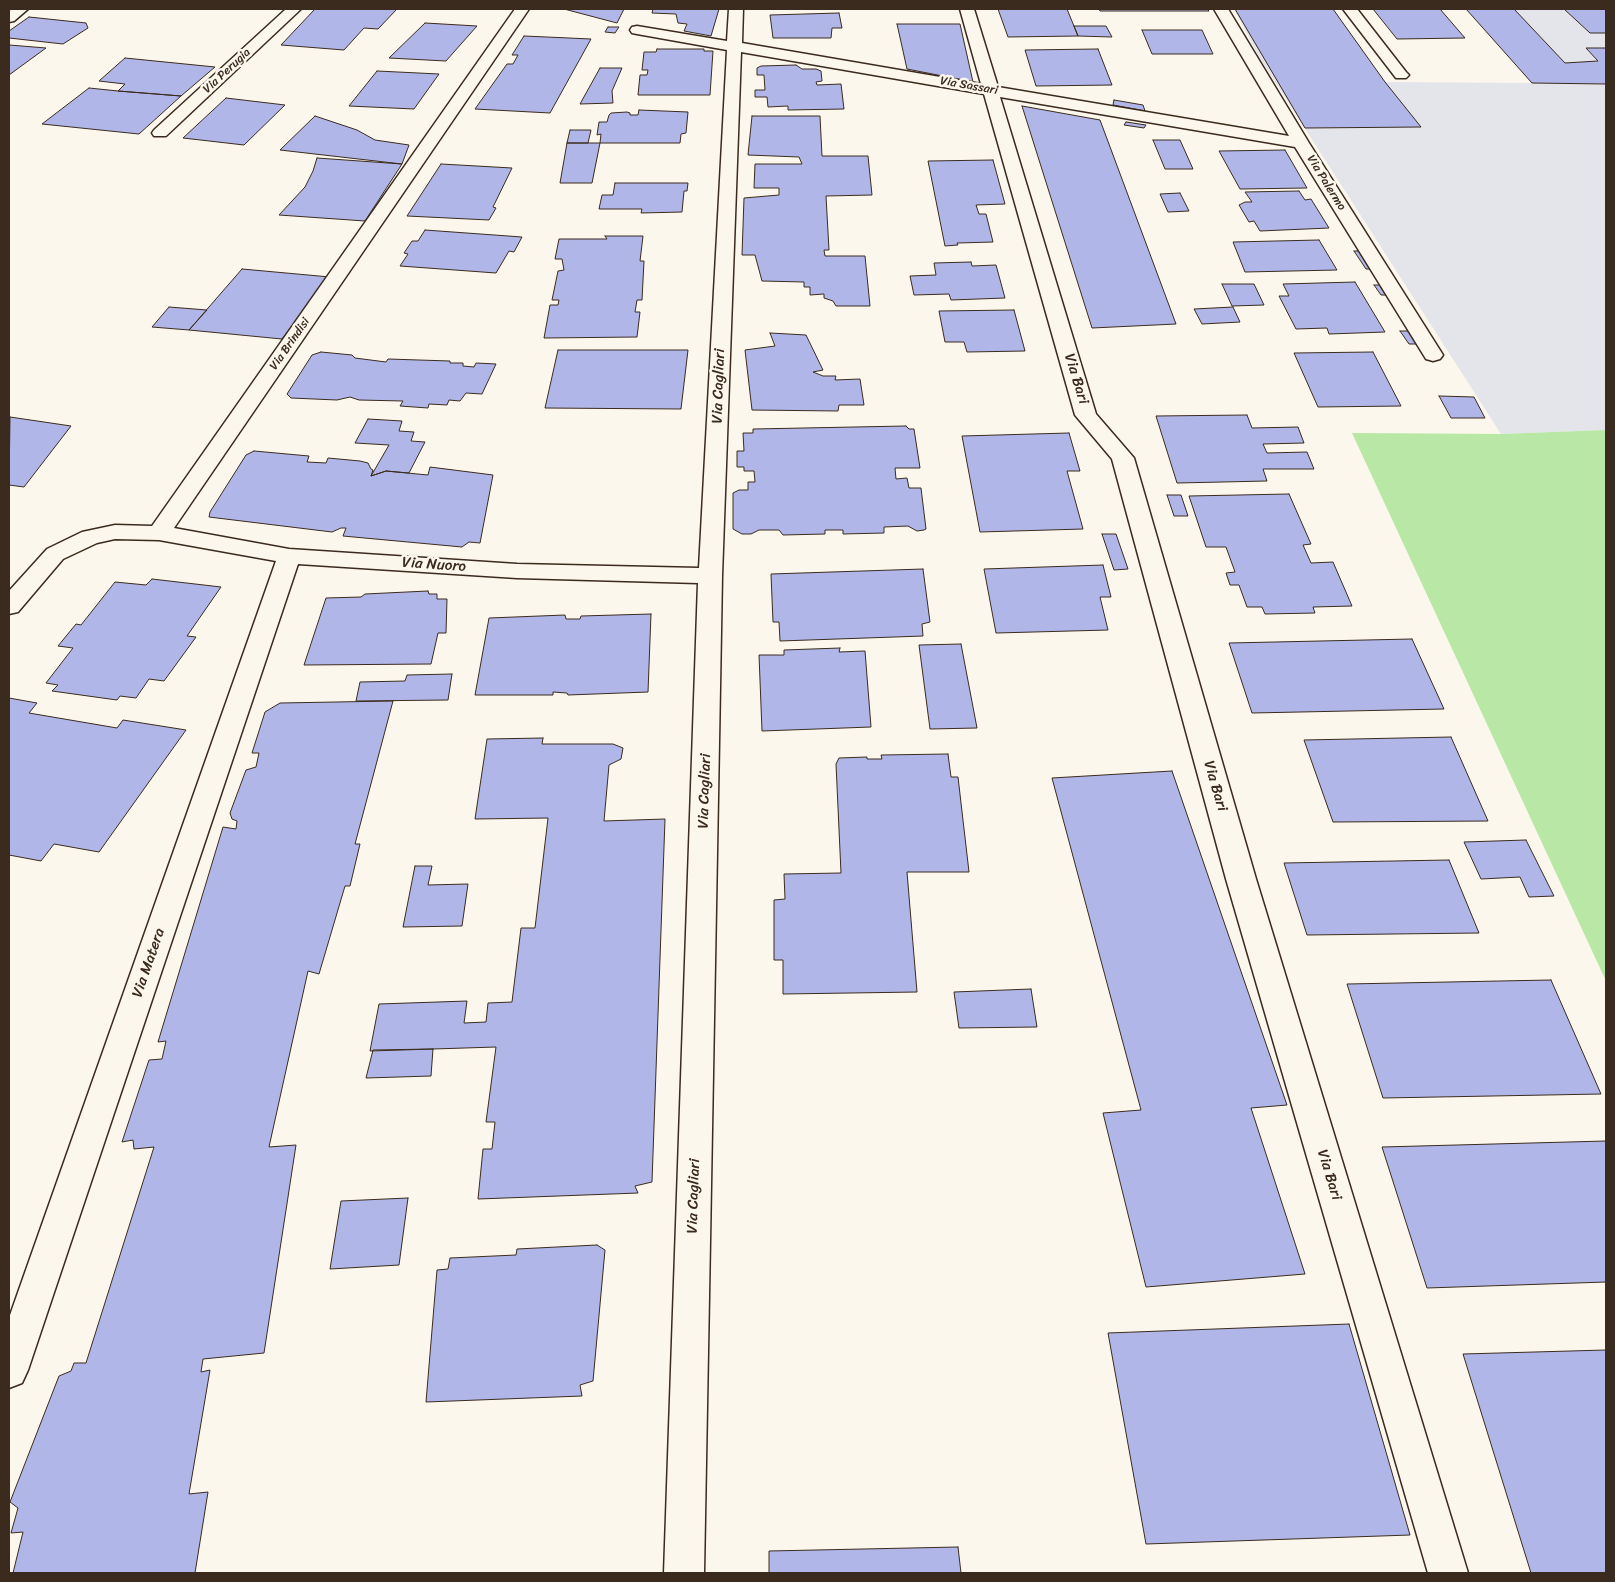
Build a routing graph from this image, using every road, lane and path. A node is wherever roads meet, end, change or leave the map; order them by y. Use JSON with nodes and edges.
{"nodes":[{"id":1,"x":294,"y":9,"type":"edge"},
{"id":2,"x":522,"y":9,"type":"edge"},
{"id":3,"x":736,"y":9,"type":"edge"},
{"id":4,"x":967,"y":9,"type":"edge"},
{"id":5,"x":1221,"y":9,"type":"edge"},
{"id":6,"x":1350,"y":9,"type":"edge"},
{"id":7,"x":637,"y":30,"type":"dead end"},
{"id":8,"x":734,"y":46,"type":"junction"},
{"id":9,"x":1401,"y":75,"type":"dead end"},
{"id":10,"x":990,"y":89,"type":"junction"},
{"id":11,"x":160,"y":133,"type":"dead end"},
{"id":12,"x":1301,"y":143,"type":"junction"},
{"id":13,"x":1433,"y":355,"type":"dead end"},
{"id":14,"x":159,"y":533,"type":"junction"},
{"id":15,"x":289,"y":556,"type":"junction"},
{"id":16,"x":710,"y":576,"type":"junction"},
{"id":17,"x":9,"y":606,"type":"edge"},
{"id":18,"x":9,"y":1370,"type":"edge"},
{"id":19,"x":684,"y":1573,"type":"edge"},
{"id":20,"x":1448,"y":1573,"type":"edge"}],
"edges":[{"from":1,"to":11,"type":"street","name":"Via Perugia"},
{"from":2,"to":14,"type":"street","name":"Via Brindisi"},
{"from":3,"to":8,"type":"street","name":"Via Cagliari"},
{"from":4,"to":10,"type":"street","name":"Via Bari"},
{"from":5,"to":12,"type":"street","name":"Via Palermo"},
{"from":6,"to":9,"type":"street"},
{"from":7,"to":8,"type":"street","name":"Via Sassari"},
{"from":8,"to":10,"type":"street","name":"Via Sassari"},
{"from":8,"to":16,"type":"street","name":"Via Cagliari"},
{"from":10,"to":12,"type":"street","name":"Via Sassari"},
{"from":10,"to":20,"type":"street","name":"Via Bari"},
{"from":12,"to":13,"type":"street","name":"Via Palermo"},
{"from":14,"to":15,"type":"street","name":"Via Nuoro"},
{"from":14,"to":17,"type":"street"},
{"from":15,"to":16,"type":"street","name":"Via Nuoro"},
{"from":15,"to":18,"type":"street","name":"Via Matera"},
{"from":16,"to":19,"type":"street","name":"Via Cagliari"}]}
